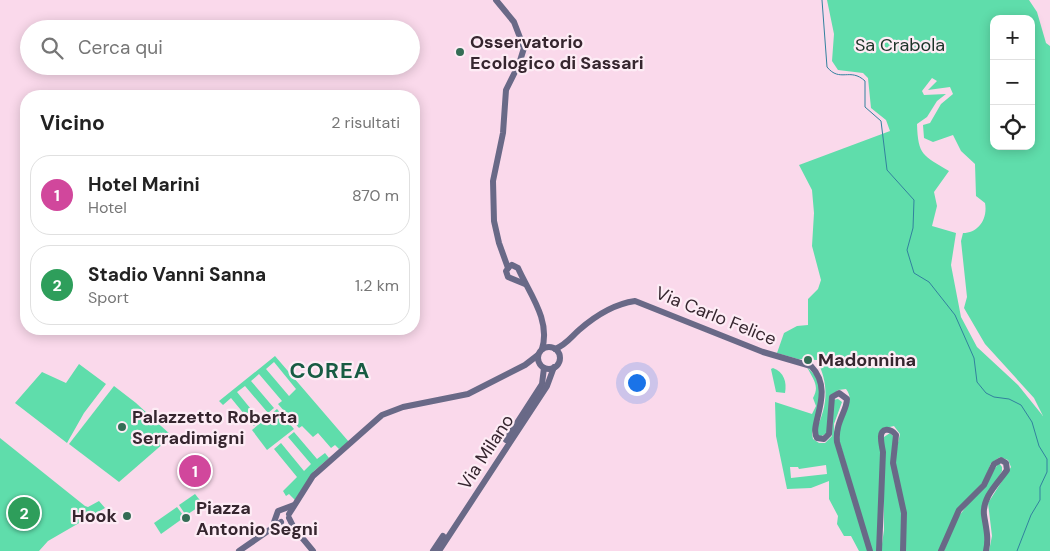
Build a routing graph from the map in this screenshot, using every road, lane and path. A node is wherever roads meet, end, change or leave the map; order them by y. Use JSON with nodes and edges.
{"nodes":[{"id":1,"x":496,"y":0,"type":"edge"},
{"id":2,"x":510,"y":267,"type":"junction"},
{"id":3,"x":520,"y":272,"type":"junction"},
{"id":4,"x":516,"y":279,"type":"junction"},
{"id":5,"x":529,"y":288,"type":"junction"},
{"id":6,"x":544,"y":336,"type":"junction"},
{"id":7,"x":563,"y":346,"type":"junction"},
{"id":8,"x":554,"y":348,"type":"junction"},
{"id":9,"x":540,"y":352,"type":"junction"},
{"id":10,"x":559,"y":356,"type":"junction"},
{"id":11,"x":525,"y":365,"type":"junction"},
{"id":12,"x":543,"y":367,"type":"junction"},
{"id":13,"x":554,"y":367,"type":"junction"},
{"id":14,"x":284,"y":517,"type":"junction"},
{"id":15,"x":239,"y":551,"type":"edge"},
{"id":16,"x":313,"y":551,"type":"edge"},
{"id":17,"x":433,"y":551,"type":"edge"},
{"id":18,"x":439,"y":551,"type":"edge"},
{"id":19,"x":870,"y":551,"type":"edge"},
{"id":20,"x":879,"y":551,"type":"edge"},
{"id":21,"x":903,"y":551,"type":"edge"},
{"id":22,"x":941,"y":551,"type":"edge"},
{"id":23,"x":986,"y":551,"type":"edge"}],
"edges":[{"from":1,"to":2,"type":"main road"},
{"from":2,"to":3,"type":"main road"},
{"from":2,"to":4,"type":"main road"},
{"from":3,"to":4,"type":"main road"},
{"from":3,"to":5,"type":"main road"},
{"from":4,"to":5,"type":"main road"},
{"from":5,"to":6,"type":"main road"},
{"from":6,"to":8,"type":"main road"},
{"from":6,"to":9,"type":"main road"},
{"from":7,"to":8,"type":"main road","name":"Via Carlo Felice"},
{"from":7,"to":10,"type":"main road","name":"Via Carlo Felice"},
{"from":7,"to":19,"type":"main road","name":"Via Carlo Felice"},
{"from":8,"to":9,"type":"main road"},
{"from":8,"to":10,"type":"main road"},
{"from":9,"to":11,"type":"main road"},
{"from":9,"to":12,"type":"main road"},
{"from":10,"to":13,"type":"main road"},
{"from":11,"to":12,"type":"main road"},
{"from":11,"to":14,"type":"main road"},
{"from":12,"to":13,"type":"main road"},
{"from":12,"to":17,"type":"main road","name":"Via Milano"},
{"from":13,"to":18,"type":"main road","name":"Via Milano"},
{"from":14,"to":15,"type":"main road"},
{"from":14,"to":16,"type":"main road"},
{"from":20,"to":21,"type":"main road"},
{"from":22,"to":23,"type":"main road"}]}
